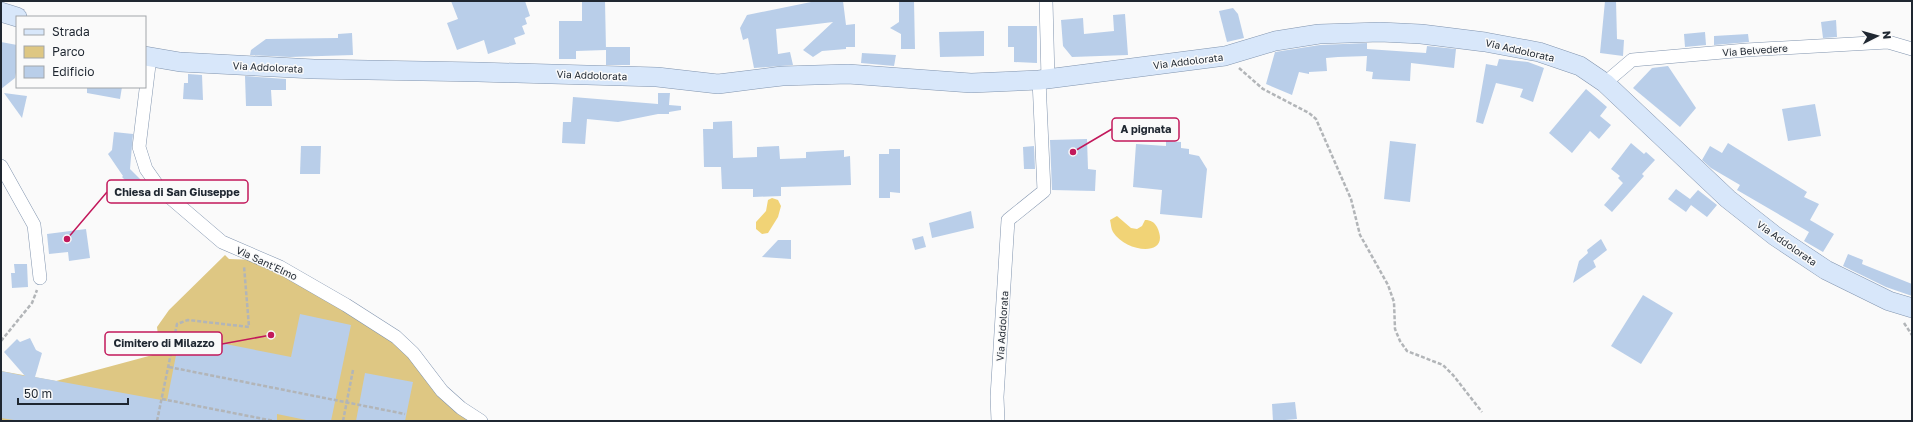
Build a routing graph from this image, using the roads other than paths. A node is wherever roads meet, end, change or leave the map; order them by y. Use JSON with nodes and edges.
{"nodes":[{"id":1,"x":1046,"y":1,"type":"edge"},
{"id":2,"x":1,"y":12,"type":"edge"},
{"id":3,"x":16,"y":17,"type":"edge"},
{"id":4,"x":1912,"y":49,"type":"edge"},
{"id":5,"x":148,"y":57,"type":"edge"},
{"id":6,"x":146,"y":77,"type":"edge"},
{"id":7,"x":1044,"y":80,"type":"junction"},
{"id":8,"x":1605,"y":84,"type":"junction"},
{"id":9,"x":145,"y":88,"type":"edge"},
{"id":10,"x":1,"y":166,"type":"edge"},
{"id":11,"x":40,"y":278,"type":"road end"},
{"id":12,"x":1912,"y":308,"type":"edge"},
{"id":13,"x":481,"y":421,"type":"edge"},
{"id":14,"x":998,"y":421,"type":"edge"}],
"edges":[{"from":1,"to":7,"type":"street","name":"Via Addolorata"},
{"from":2,"to":3,"type":"street"},
{"from":4,"to":8,"type":"street","name":"Via Belvedere"},
{"from":5,"to":6,"type":"street","name":"Via Sant'Elmo"},
{"from":5,"to":7,"type":"street","name":"Via Addolorata"},
{"from":7,"to":8,"type":"street","name":"Via Addolorata"},
{"from":7,"to":14,"type":"street","name":"Via Addolorata"},
{"from":8,"to":12,"type":"street","name":"Via Addolorata"},
{"from":9,"to":13,"type":"street","name":"Via Sant'Elmo"},
{"from":10,"to":11,"type":"street"}]}
